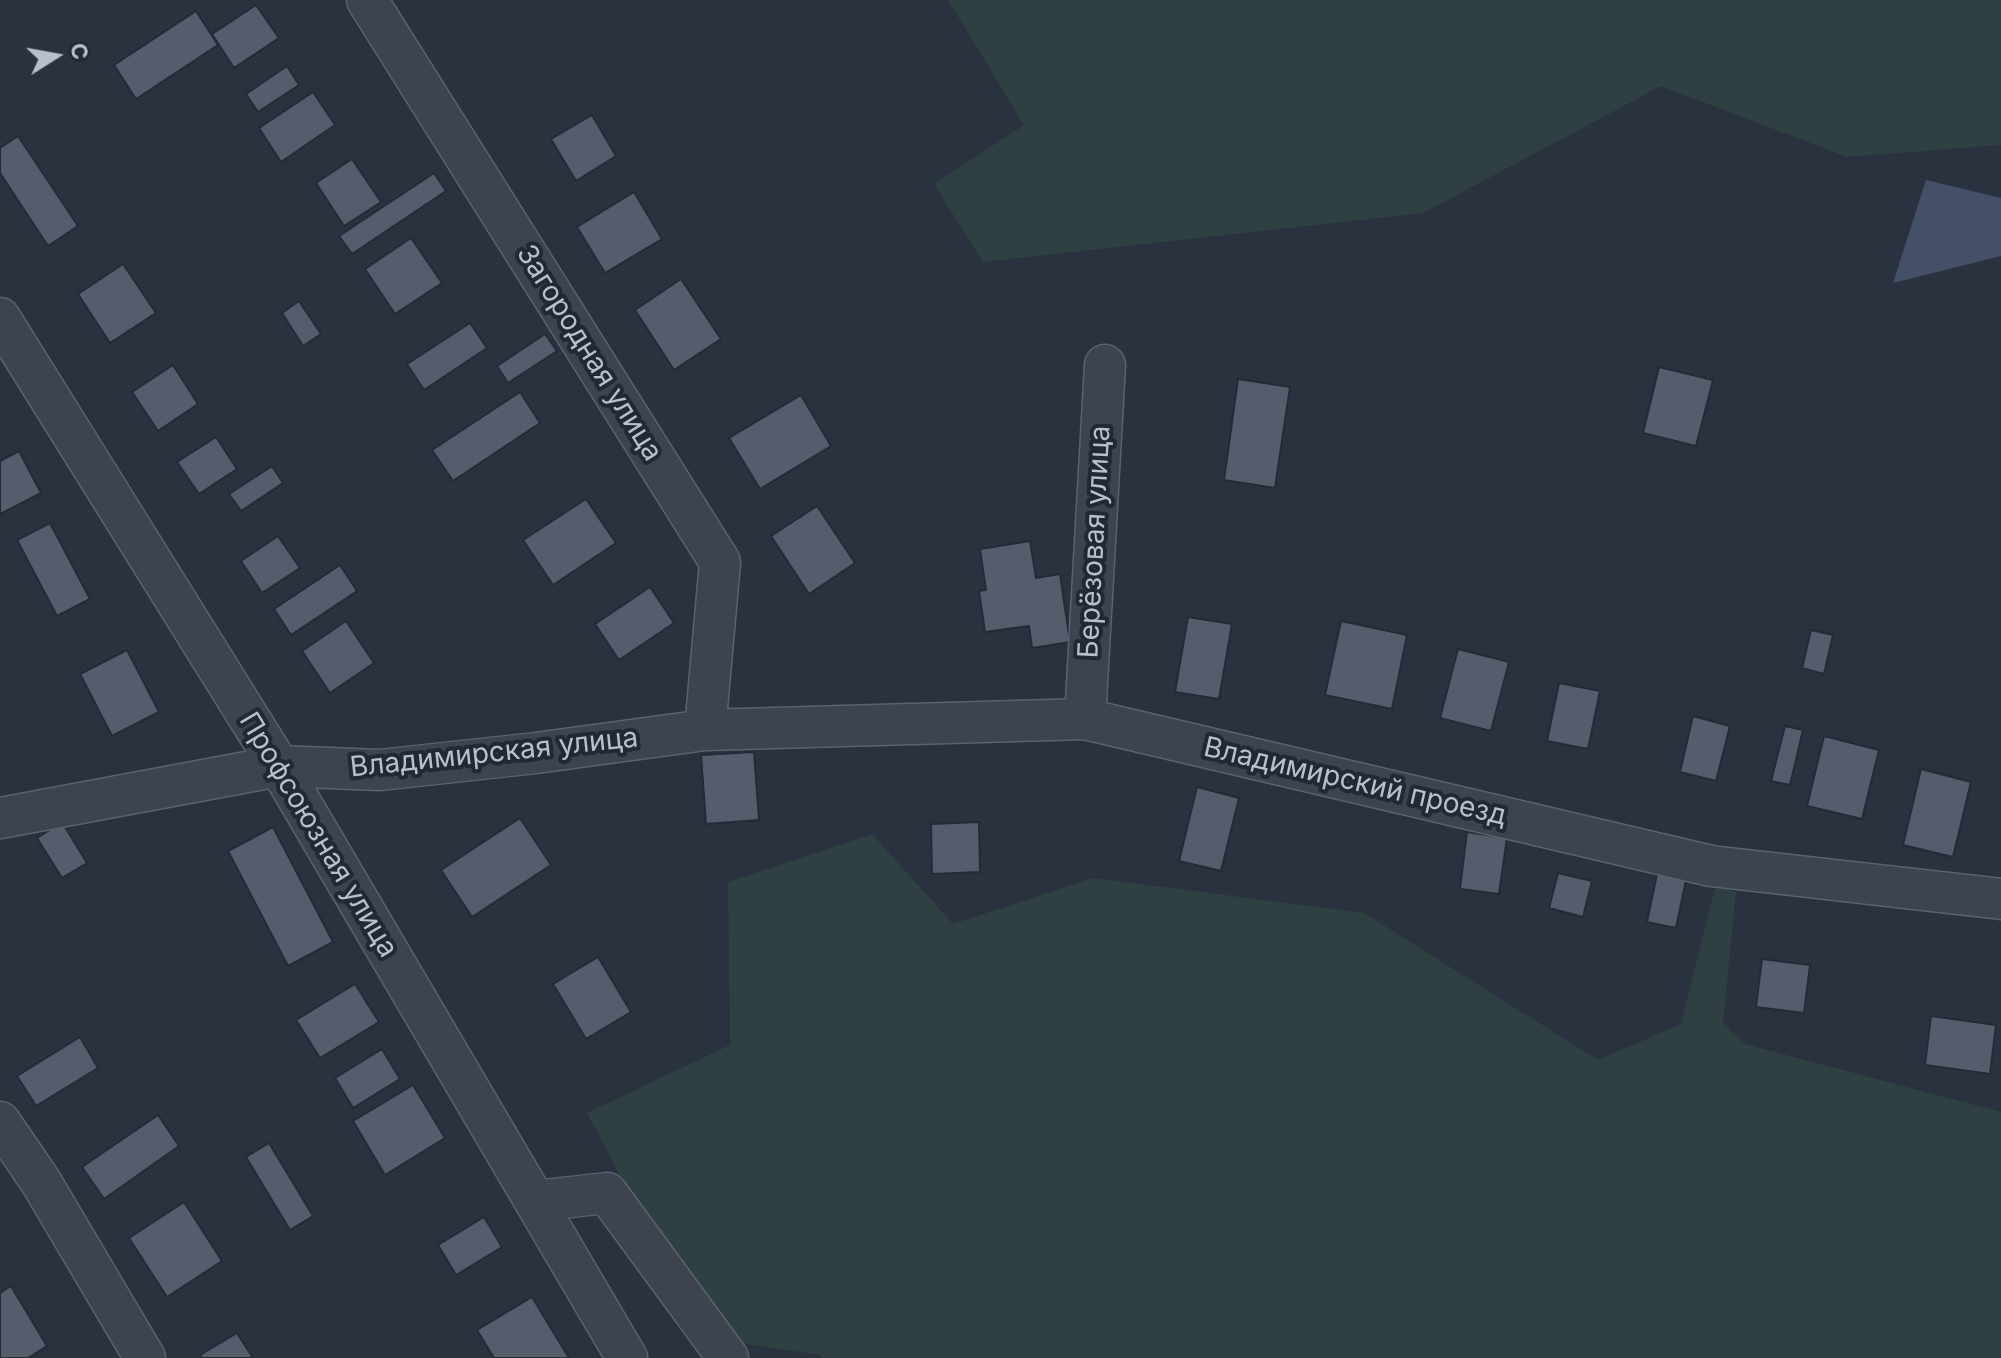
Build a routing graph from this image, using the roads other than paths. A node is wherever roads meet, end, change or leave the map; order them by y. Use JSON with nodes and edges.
{"nodes":[{"id":1,"x":367,"y":0,"type":"edge"},
{"id":2,"x":0,"y":318,"type":"edge"},
{"id":3,"x":1105,"y":365,"type":"dead end"},
{"id":4,"x":1085,"y":719,"type":"junction"},
{"id":5,"x":705,"y":730,"type":"junction"},
{"id":6,"x":279,"y":766,"type":"junction"},
{"id":7,"x":0,"y":818,"type":"edge"},
{"id":8,"x":2001,"y":899,"type":"edge"},
{"id":9,"x":0,"y":1122,"type":"edge"},
{"id":10,"x":535,"y":1201,"type":"junction"},
{"id":11,"x":145,"y":1358,"type":"edge"},
{"id":12,"x":627,"y":1358,"type":"edge"},
{"id":13,"x":728,"y":1358,"type":"edge"}],
"edges":[{"from":1,"to":5,"type":"street","name":"Загородная улица"},
{"from":2,"to":6,"type":"street","name":"Профсоюзная улица"},
{"from":3,"to":4,"type":"street","name":"Берёзовая улица"},
{"from":4,"to":5,"type":"street","name":"Владимирский проезд"},
{"from":4,"to":8,"type":"street","name":"Владимирский проезд"},
{"from":5,"to":6,"type":"street","name":"Владимирская улица"},
{"from":6,"to":7,"type":"street","name":"Владимирская улица"},
{"from":6,"to":10,"type":"street","name":"Профсоюзная улица"},
{"from":9,"to":11,"type":"street"},
{"from":10,"to":12,"type":"street","name":"Профсоюзная улица"},
{"from":10,"to":13,"type":"street"}]}
